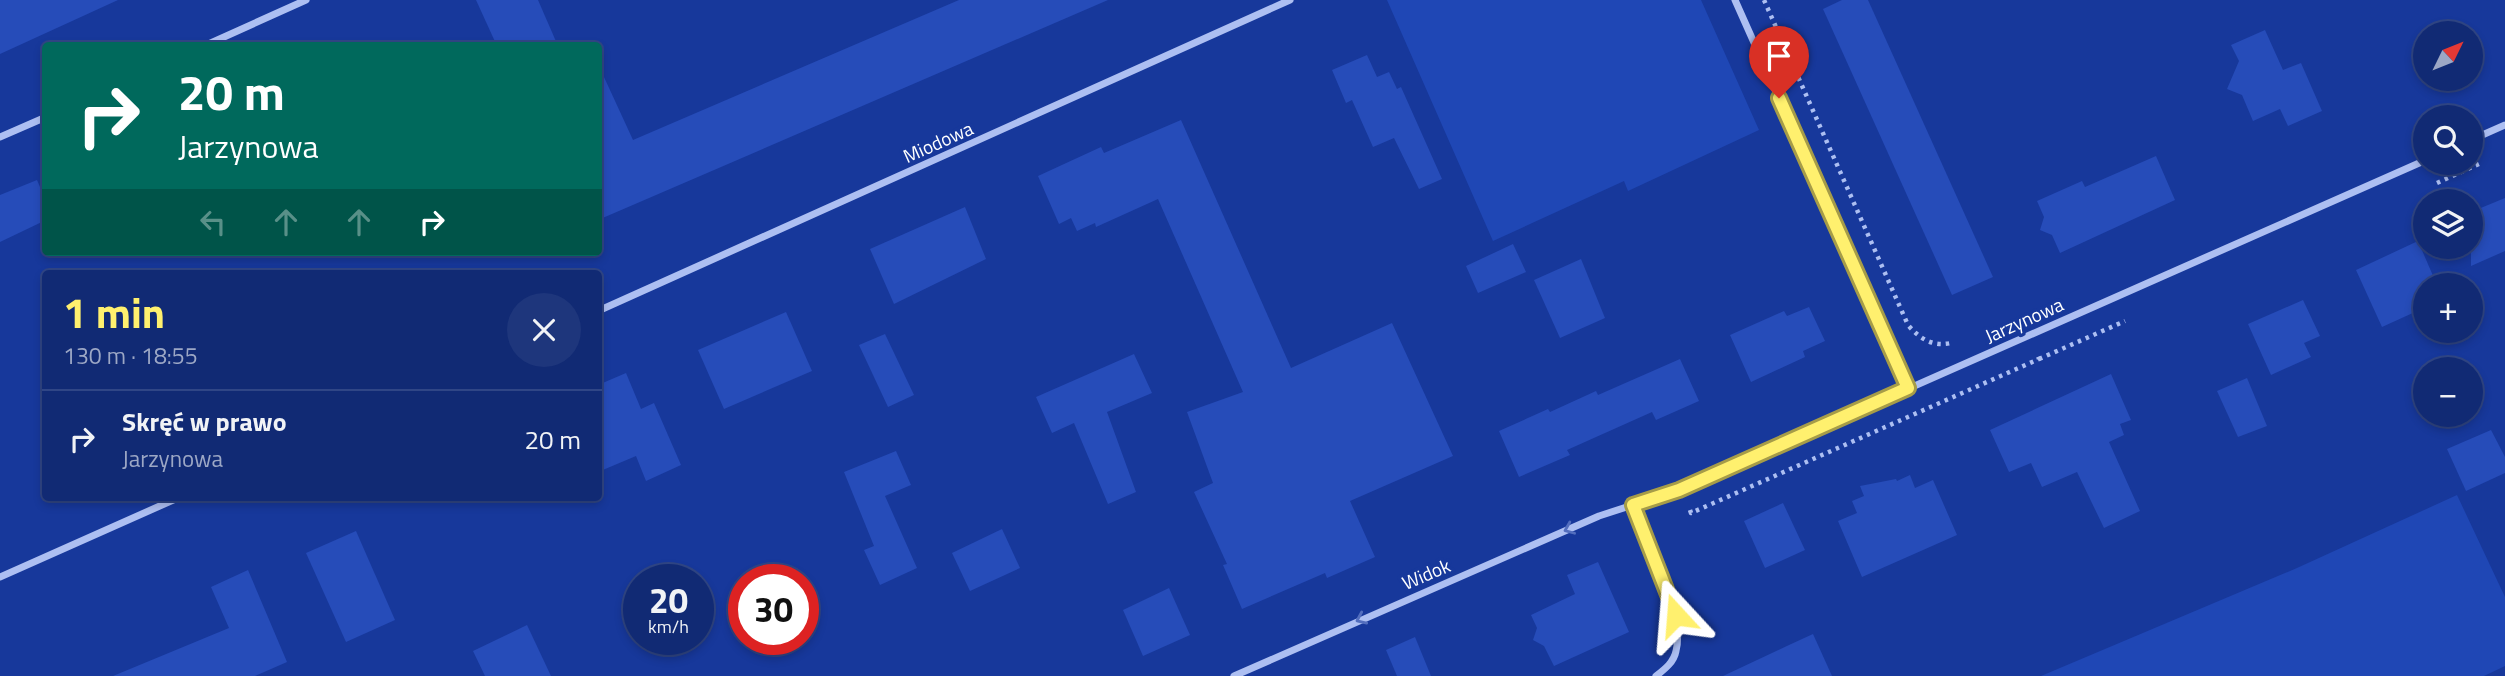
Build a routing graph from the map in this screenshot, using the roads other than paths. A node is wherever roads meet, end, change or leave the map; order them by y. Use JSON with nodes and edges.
{"nodes":[{"id":1,"x":306,"y":0,"type":"edge"},
{"id":2,"x":1290,"y":0,"type":"edge"},
{"id":3,"x":1735,"y":0,"type":"edge"},
{"id":4,"x":213,"y":42,"type":"edge"},
{"id":5,"x":42,"y":119,"type":"edge"},
{"id":6,"x":2505,"y":125,"type":"edge"},
{"id":7,"x":2483,"y":135,"type":"edge"},
{"id":8,"x":0,"y":137,"type":"edge"},
{"id":9,"x":2413,"y":166,"type":"edge"},
{"id":10,"x":602,"y":310,"type":"edge"},
{"id":11,"x":1908,"y":388,"type":"junction"},
{"id":12,"x":171,"y":501,"type":"edge"},
{"id":13,"x":1633,"y":505,"type":"junction"},
{"id":14,"x":0,"y":577,"type":"edge"},
{"id":15,"x":1234,"y":676,"type":"edge"},
{"id":16,"x":1656,"y":676,"type":"edge"}],
"edges":[{"from":1,"to":4,"type":"street"},
{"from":2,"to":10,"type":"street","name":"Miodowa"},
{"from":3,"to":11,"type":"street"},
{"from":5,"to":8,"type":"street"},
{"from":6,"to":7,"type":"street"},
{"from":9,"to":11,"type":"street","name":"Jarzynowa"},
{"from":11,"to":13,"type":"street","name":"Jarzynowa"},
{"from":12,"to":14,"type":"street"},
{"from":13,"to":15,"type":"street","name":"Widok","one_way":true},
{"from":13,"to":16,"type":"street"}]}
